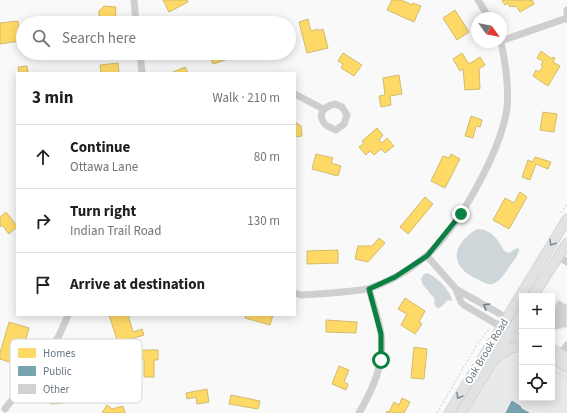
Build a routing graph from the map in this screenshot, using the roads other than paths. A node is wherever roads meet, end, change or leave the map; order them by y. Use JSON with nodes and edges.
{"nodes":[{"id":1,"x":134,"y":0,"type":"edge"},
{"id":2,"x":478,"y":0,"type":"edge"},
{"id":3,"x":567,"y":10,"type":"edge"},
{"id":4,"x":485,"y":12,"type":"edge"},
{"id":5,"x":135,"y":16,"type":"edge"},
{"id":6,"x":567,"y":19,"type":"edge"},
{"id":7,"x":507,"y":39,"type":"edge"},
{"id":8,"x":502,"y":48,"type":"edge"},
{"id":9,"x":141,"y":60,"type":"edge"},
{"id":10,"x":142,"y":72,"type":"edge"},
{"id":11,"x":296,"y":95,"type":"edge"},
{"id":12,"x":324,"y":109,"type":"dead end"},
{"id":13,"x":567,"y":219,"type":"edge"},
{"id":14,"x":567,"y":243,"type":"edge"},
{"id":15,"x":427,"y":256,"type":"junction"},
{"id":16,"x":559,"y":256,"type":"junction"},
{"id":17,"x":567,"y":262,"type":"edge"},
{"id":18,"x":369,"y":289,"type":"junction"},
{"id":19,"x":456,"y":289,"type":"junction"},
{"id":20,"x":296,"y":293,"type":"edge"},
{"id":21,"x":535,"y":293,"type":"edge"},
{"id":22,"x":68,"y":316,"type":"edge"},
{"id":23,"x":519,"y":320,"type":"edge"},
{"id":24,"x":503,"y":323,"type":"junction"},
{"id":25,"x":515,"y":330,"type":"edge"},
{"id":26,"x":56,"y":339,"type":"edge"},
{"id":27,"x":567,"y":345,"type":"edge"},
{"id":28,"x":519,"y":347,"type":"edge"},
{"id":29,"x":555,"y":351,"type":"edge"},
{"id":30,"x":564,"y":356,"type":"edge"},
{"id":31,"x":494,"y":358,"type":"junction"},
{"id":32,"x":555,"y":360,"type":"edge"},
{"id":33,"x":567,"y":367,"type":"edge"},
{"id":34,"x":359,"y":413,"type":"edge"},
{"id":35,"x":449,"y":413,"type":"edge"},
{"id":36,"x":461,"y":413,"type":"edge"}],
"edges":[{"from":1,"to":5,"type":"street"},
{"from":2,"to":4,"type":"street"},
{"from":3,"to":6,"type":"street"},
{"from":6,"to":7,"type":"street"},
{"from":8,"to":15,"type":"street"},
{"from":9,"to":10,"type":"street"},
{"from":11,"to":12,"type":"street"},
{"from":13,"to":24,"type":"main road","name":"Oak Brook Road","one_way":true},
{"from":14,"to":16,"type":"main road"},
{"from":15,"to":18,"type":"street"},
{"from":15,"to":19,"type":"street"},
{"from":16,"to":17,"type":"street"},
{"from":16,"to":21,"type":"main road"},
{"from":18,"to":20,"type":"street"},
{"from":18,"to":34,"type":"street"},
{"from":24,"to":19,"type":"street","one_way":true},
{"from":19,"to":24,"type":"street"},
{"from":22,"to":26,"type":"street"},
{"from":23,"to":25,"type":"main road","name":"Oak Brook Road"},
{"from":24,"to":25,"type":"street"},
{"from":24,"to":35,"type":"main road","name":"Oak Brook Road","one_way":true},
{"from":25,"to":31,"type":"main road","name":"Oak Brook Road"},
{"from":27,"to":30,"type":"street"},
{"from":28,"to":31,"type":"main road"},
{"from":29,"to":30,"type":"main road"},
{"from":31,"to":36,"type":"main road","name":"Oak Brook Road"},
{"from":32,"to":33,"type":"main road"}]}
